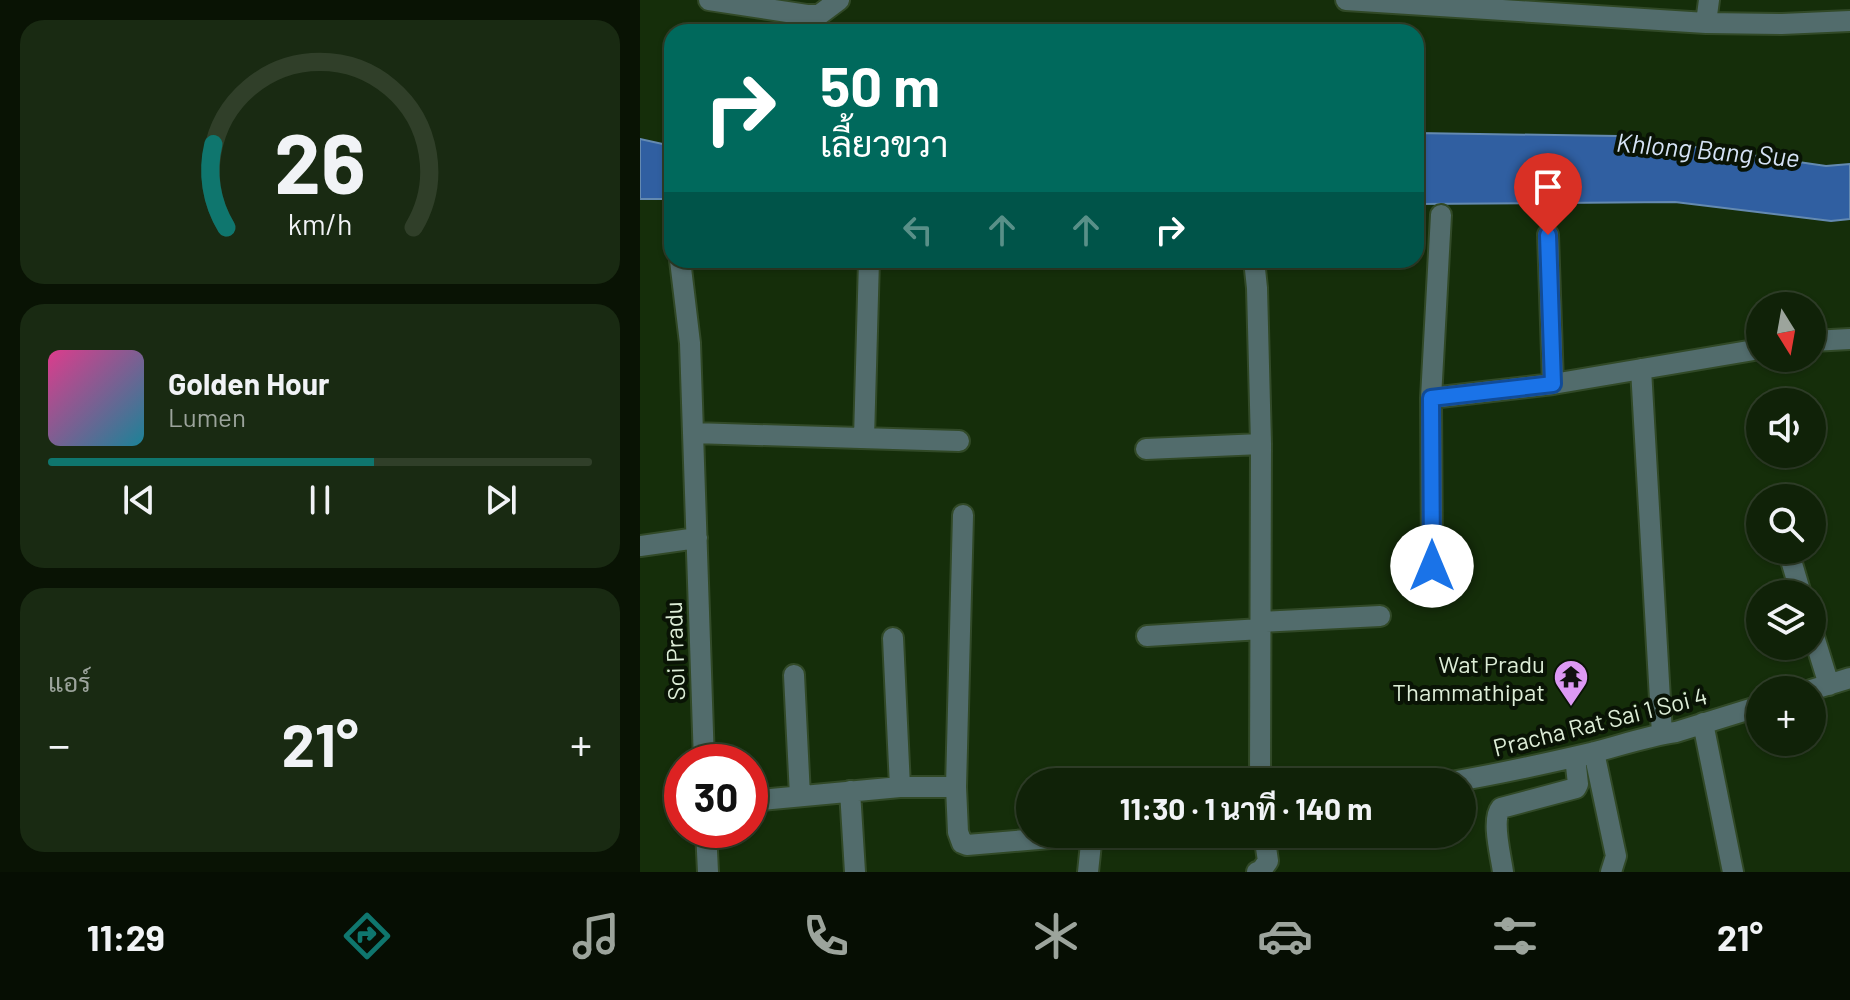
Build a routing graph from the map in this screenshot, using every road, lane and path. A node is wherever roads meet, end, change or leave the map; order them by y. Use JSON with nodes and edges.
{"nodes":[{"id":1,"x":709,"y":0,"type":"edge"},
{"id":2,"x":839,"y":0,"type":"edge"},
{"id":3,"x":1346,"y":0,"type":"edge"},
{"id":4,"x":1709,"y":0,"type":"edge"},
{"id":5,"x":1447,"y":3,"type":"edge"},
{"id":6,"x":757,"y":4,"type":"edge"},
{"id":7,"x":1850,"y":21,"type":"edge"},
{"id":8,"x":1706,"y":23,"type":"junction"},
{"id":9,"x":1441,"y":215,"type":"dead end"},
{"id":10,"x":1548,"y":235,"type":"dead end"},
{"id":11,"x":681,"y":268,"type":"edge"},
{"id":12,"x":869,"y":268,"type":"edge"},
{"id":13,"x":1255,"y":268,"type":"edge"},
{"id":14,"x":1850,"y":339,"type":"edge"},
{"id":15,"x":1826,"y":340,"type":"edge"},
{"id":16,"x":1746,"y":351,"type":"edge"},
{"id":17,"x":1641,"y":369,"type":"junction"},
{"id":18,"x":1553,"y":384,"type":"junction"},
{"id":19,"x":1431,"y":398,"type":"junction"},
{"id":20,"x":693,"y":433,"type":"junction"},
{"id":21,"x":864,"y":438,"type":"junction"},
{"id":22,"x":959,"y":441,"type":"dead end"},
{"id":23,"x":1261,"y":444,"type":"junction"},
{"id":24,"x":1146,"y":449,"type":"dead end"},
{"id":25,"x":963,"y":515,"type":"dead end"},
{"id":26,"x":697,"y":538,"type":"junction"},
{"id":27,"x":640,"y":546,"type":"edge"},
{"id":28,"x":1432,"y":566,"type":"dead end"},
{"id":29,"x":1380,"y":616,"type":"dead end"},
{"id":30,"x":1261,"y":625,"type":"junction"},
{"id":31,"x":1147,"y":636,"type":"dead end"},
{"id":32,"x":893,"y":638,"type":"dead end"},
{"id":33,"x":794,"y":675,"type":"dead end"},
{"id":34,"x":1850,"y":678,"type":"edge"},
{"id":35,"x":1826,"y":685,"type":"edge"},
{"id":36,"x":1746,"y":710,"type":"edge"},
{"id":37,"x":1703,"y":723,"type":"junction"},
{"id":38,"x":1662,"y":734,"type":"junction"},
{"id":39,"x":703,"y":744,"type":"edge"},
{"id":40,"x":1584,"y":754,"type":"junction"},
{"id":41,"x":1260,"y":768,"type":"edge"},
{"id":42,"x":1476,"y":778,"type":"edge"},
{"id":43,"x":900,"y":787,"type":"junction"},
{"id":44,"x":956,"y":787,"type":"junction"},
{"id":45,"x":850,"y":791,"type":"junction"},
{"id":46,"x":800,"y":796,"type":"junction"},
{"id":47,"x":768,"y":799,"type":"edge"},
{"id":48,"x":1016,"y":841,"type":"edge"},
{"id":49,"x":707,"y":848,"type":"edge"},
{"id":50,"x":1092,"y":848,"type":"edge"},
{"id":51,"x":1266,"y":848,"type":"edge"},
{"id":52,"x":708,"y":872,"type":"edge"},
{"id":53,"x":855,"y":872,"type":"edge"},
{"id":54,"x":1088,"y":872,"type":"edge"},
{"id":55,"x":1257,"y":872,"type":"edge"},
{"id":56,"x":1503,"y":872,"type":"edge"},
{"id":57,"x":1611,"y":872,"type":"edge"},
{"id":58,"x":1733,"y":872,"type":"edge"}],
"edges":[{"from":1,"to":6,"type":"street"},
{"from":2,"to":6,"type":"street"},
{"from":3,"to":5,"type":"street"},
{"from":4,"to":8,"type":"street"},
{"from":5,"to":8,"type":"street"},
{"from":7,"to":8,"type":"street"},
{"from":9,"to":19,"type":"street"},
{"from":10,"to":18,"type":"street"},
{"from":11,"to":20,"type":"street","name":"Soi Pradu"},
{"from":12,"to":21,"type":"street"},
{"from":13,"to":23,"type":"street"},
{"from":14,"to":15,"type":"street"},
{"from":16,"to":17,"type":"street"},
{"from":17,"to":18,"type":"street"},
{"from":17,"to":38,"type":"street"},
{"from":18,"to":19,"type":"street"},
{"from":19,"to":28,"type":"street"},
{"from":20,"to":21,"type":"street"},
{"from":20,"to":26,"type":"street","name":"Soi Pradu"},
{"from":21,"to":22,"type":"street"},
{"from":23,"to":24,"type":"street"},
{"from":23,"to":30,"type":"street"},
{"from":25,"to":44,"type":"street"},
{"from":26,"to":27,"type":"street"},
{"from":26,"to":39,"type":"street","name":"Soi Pradu"},
{"from":29,"to":30,"type":"street"},
{"from":30,"to":31,"type":"street"},
{"from":30,"to":41,"type":"street"},
{"from":32,"to":43,"type":"street"},
{"from":33,"to":46,"type":"street"},
{"from":34,"to":35,"type":"street"},
{"from":36,"to":37,"type":"street","name":"Pracha Rat Sai 1 Soi 4"},
{"from":37,"to":38,"type":"street","name":"Pracha Rat Sai 1 Soi 4"},
{"from":37,"to":58,"type":"street"},
{"from":38,"to":40,"type":"street","name":"Pracha Rat Sai 1 Soi 4"},
{"from":40,"to":42,"type":"street","name":"Pracha Rat Sai 1 Soi 4"},
{"from":40,"to":56,"type":"street"},
{"from":40,"to":57,"type":"street"},
{"from":43,"to":44,"type":"street"},
{"from":43,"to":45,"type":"street"},
{"from":44,"to":48,"type":"street"},
{"from":45,"to":46,"type":"street"},
{"from":45,"to":53,"type":"street"},
{"from":46,"to":47,"type":"street"},
{"from":49,"to":52,"type":"street"},
{"from":50,"to":54,"type":"street"},
{"from":51,"to":55,"type":"street"}]}
